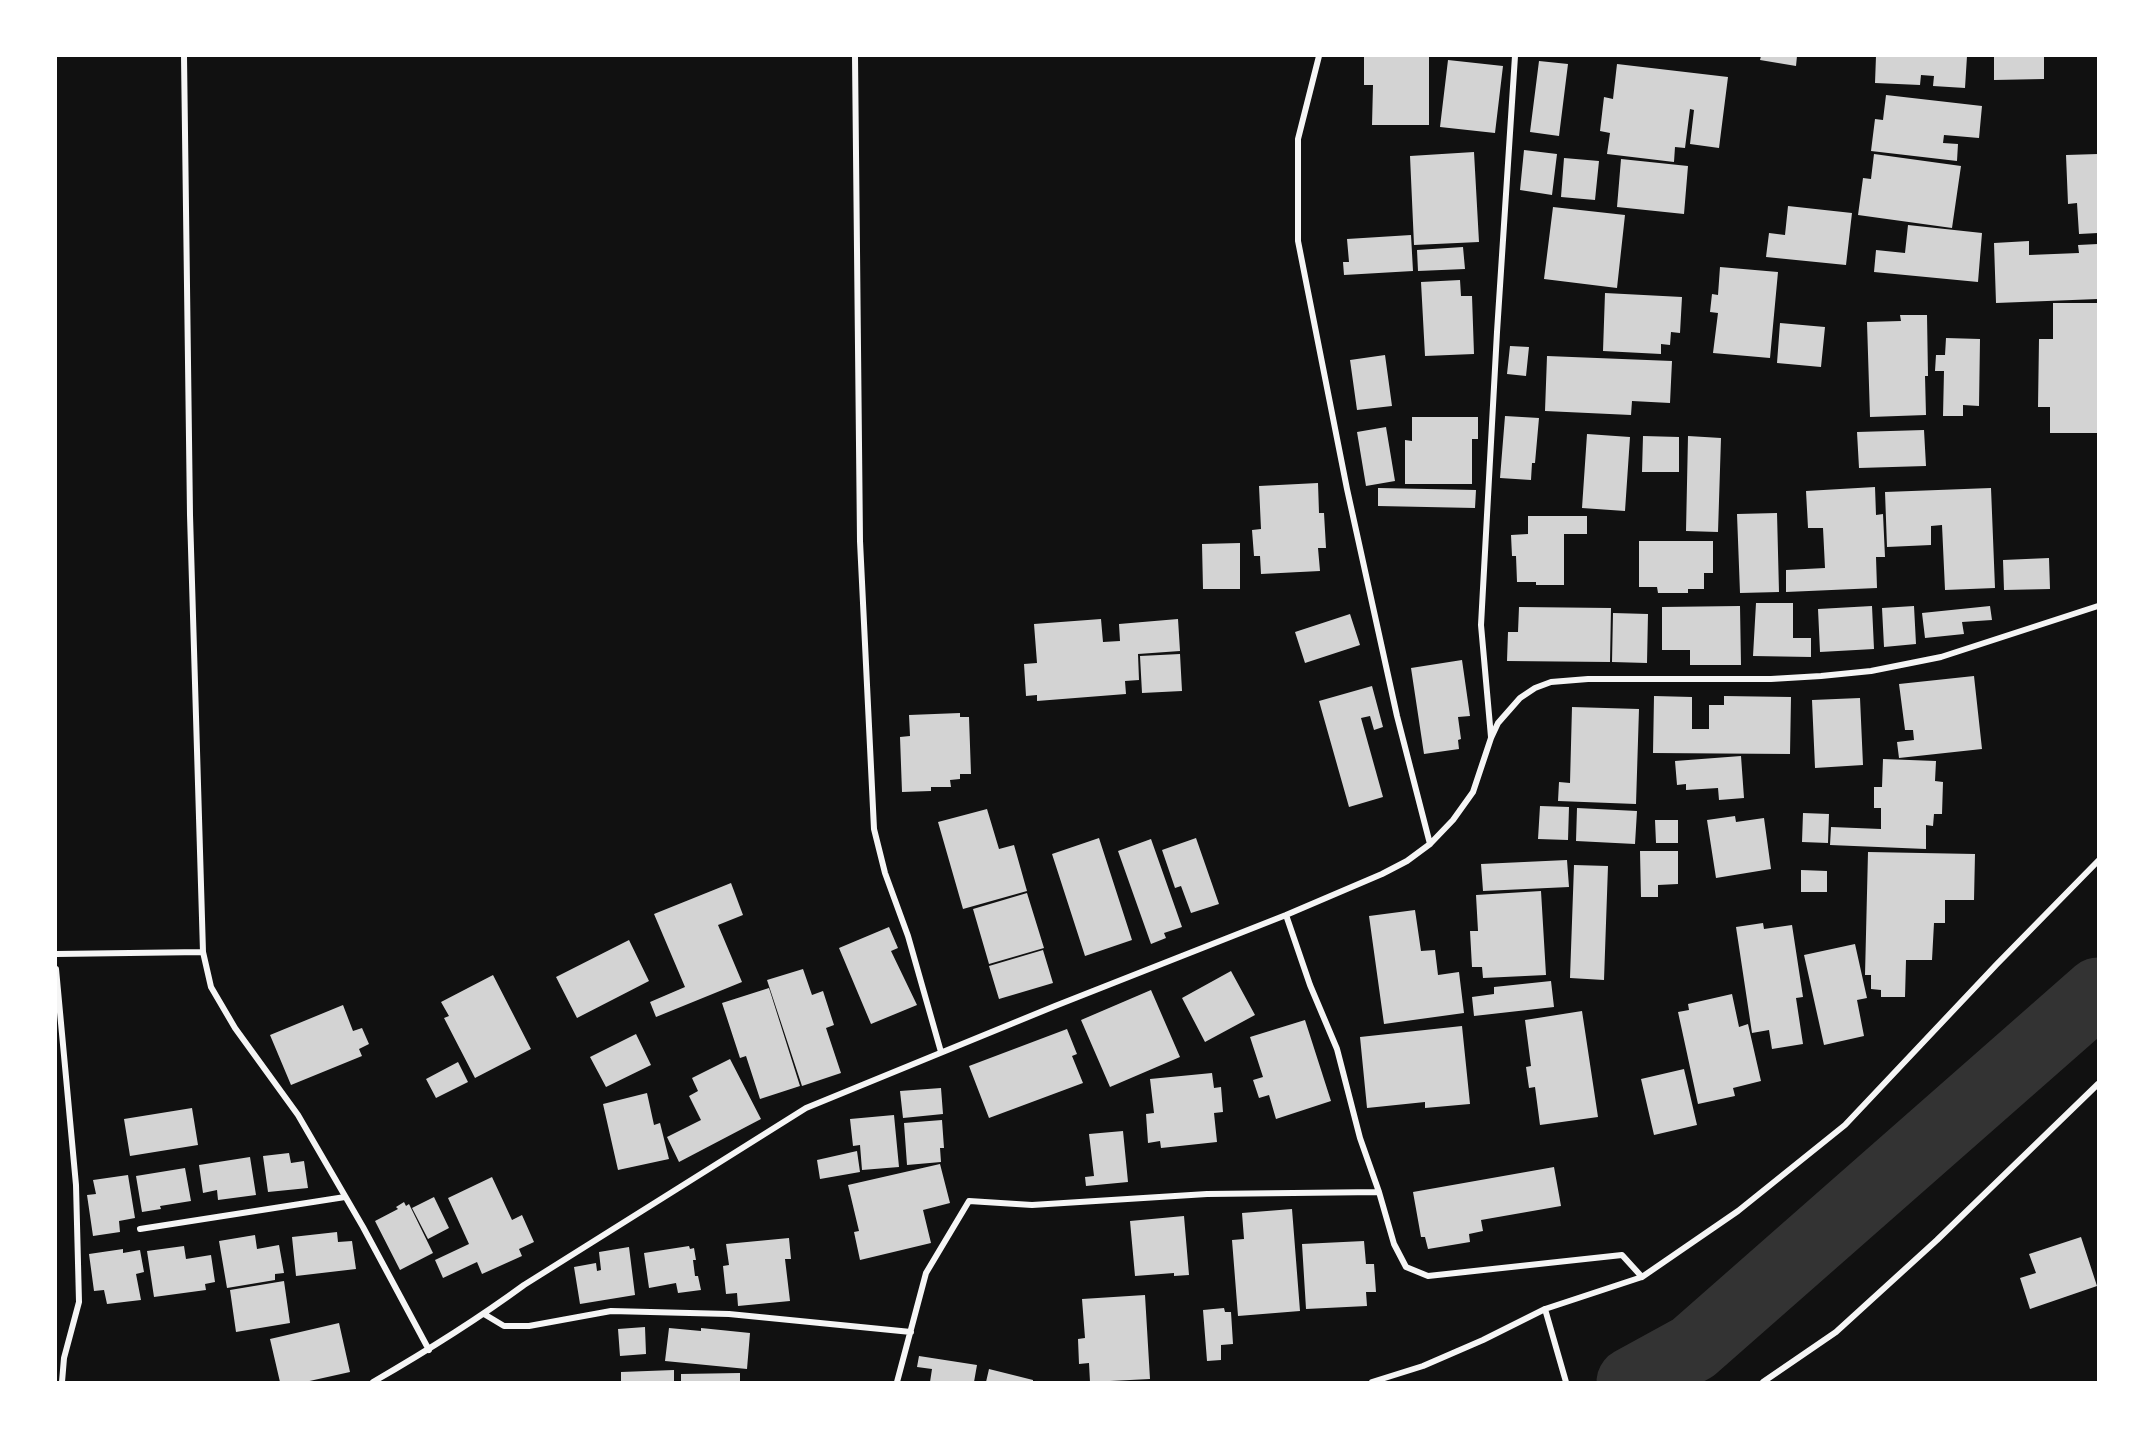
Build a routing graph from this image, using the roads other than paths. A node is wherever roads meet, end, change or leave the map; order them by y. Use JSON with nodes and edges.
{"nodes":[{"id":1,"x":184,"y":56,"type":"edge"},
{"id":2,"x":855,"y":56,"type":"edge"},
{"id":3,"x":1319,"y":56,"type":"edge"},
{"id":4,"x":1515,"y":56,"type":"edge"},
{"id":5,"x":2098,"y":606,"type":"edge"},
{"id":6,"x":1491,"y":738,"type":"junction"},
{"id":7,"x":1430,"y":844,"type":"junction"},
{"id":8,"x":2098,"y":861,"type":"edge"},
{"id":9,"x":1286,"y":915,"type":"junction"},
{"id":10,"x":203,"y":952,"type":"junction"},
{"id":11,"x":56,"y":954,"type":"edge"},
{"id":12,"x":56,"y":969,"type":"edge"},
{"id":13,"x":941,"y":1052,"type":"junction"},
{"id":14,"x":2098,"y":1084,"type":"edge"},
{"id":15,"x":1379,"y":1192,"type":"junction"},
{"id":16,"x":345,"y":1197,"type":"junction"},
{"id":17,"x":140,"y":1229,"type":"dead end"},
{"id":18,"x":1642,"y":1277,"type":"junction"},
{"id":19,"x":1545,"y":1309,"type":"junction"},
{"id":20,"x":484,"y":1314,"type":"junction"},
{"id":21,"x":911,"y":1332,"type":"junction"},
{"id":22,"x":429,"y":1350,"type":"junction"},
{"id":23,"x":62,"y":1383,"type":"edge"},
{"id":24,"x":373,"y":1383,"type":"edge"},
{"id":25,"x":897,"y":1383,"type":"edge"},
{"id":26,"x":1372,"y":1383,"type":"edge"},
{"id":27,"x":1566,"y":1383,"type":"edge"},
{"id":28,"x":1763,"y":1383,"type":"edge"}],
"edges":[{"from":1,"to":10,"type":"street"},
{"from":2,"to":13,"type":"street"},
{"from":3,"to":7,"type":"street"},
{"from":4,"to":6,"type":"street"},
{"from":5,"to":6,"type":"street"},
{"from":6,"to":7,"type":"street"},
{"from":7,"to":9,"type":"street"},
{"from":8,"to":18,"type":"street"},
{"from":9,"to":13,"type":"street"},
{"from":9,"to":15,"type":"street"},
{"from":10,"to":11,"type":"street"},
{"from":10,"to":16,"type":"street"},
{"from":12,"to":23,"type":"street"},
{"from":13,"to":20,"type":"street"},
{"from":14,"to":28,"type":"street"},
{"from":15,"to":18,"type":"street"},
{"from":15,"to":21,"type":"street"},
{"from":16,"to":17,"type":"street"},
{"from":16,"to":22,"type":"street"},
{"from":18,"to":19,"type":"street"},
{"from":19,"to":26,"type":"street"},
{"from":19,"to":27,"type":"street"},
{"from":20,"to":21,"type":"street"},
{"from":20,"to":22,"type":"street"},
{"from":21,"to":25,"type":"street"},
{"from":22,"to":24,"type":"street"}]}
